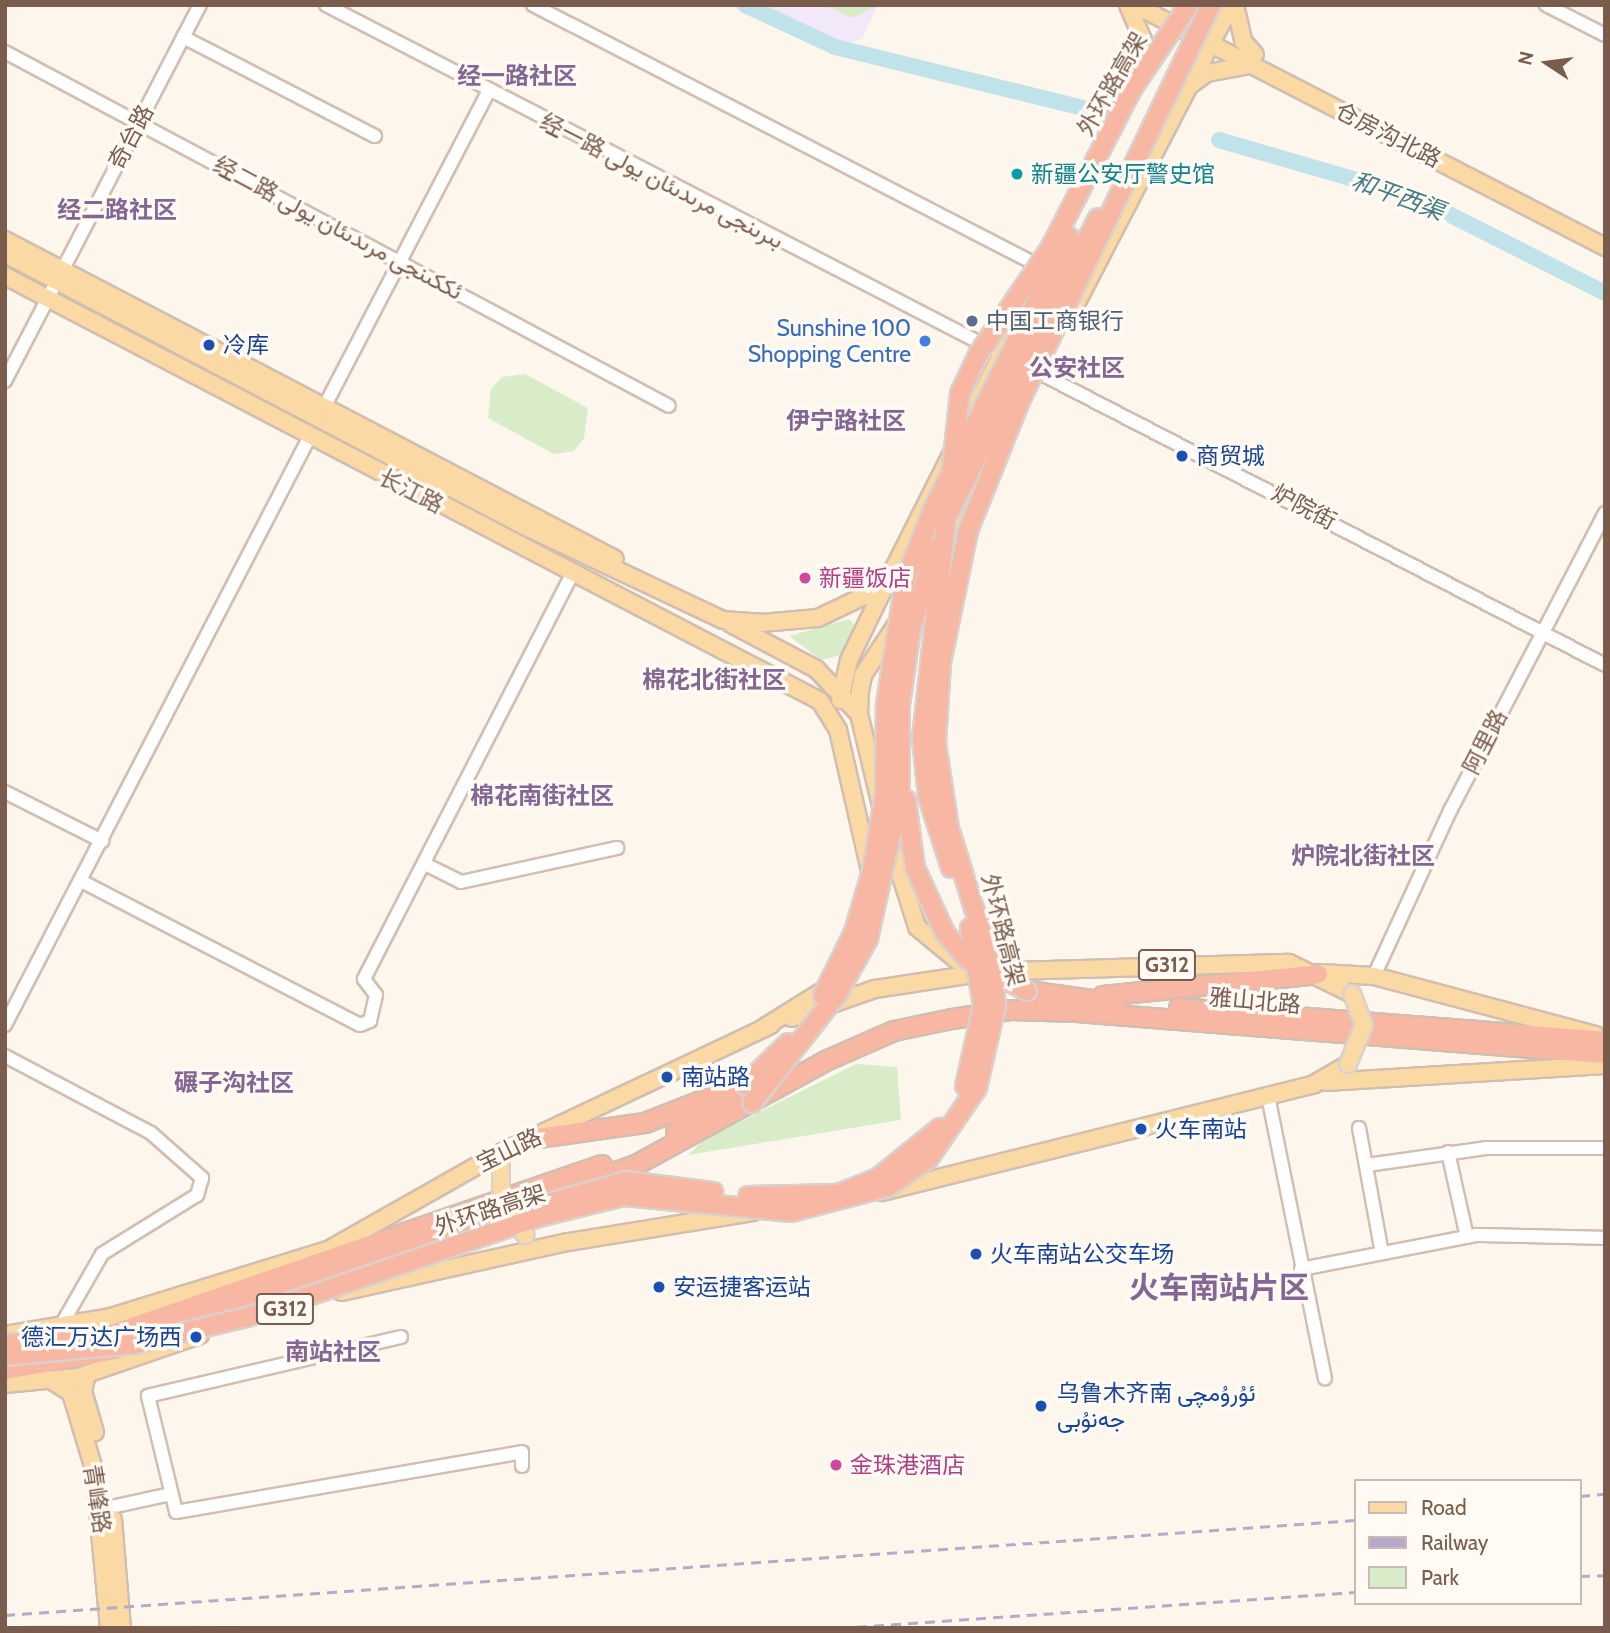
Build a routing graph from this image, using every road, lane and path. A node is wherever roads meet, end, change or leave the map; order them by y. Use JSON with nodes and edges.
{"nodes":[{"id":1,"x":200,"y":5,"type":"edge"},
{"id":2,"x":326,"y":5,"type":"edge"},
{"id":3,"x":533,"y":5,"type":"edge"},
{"id":4,"x":1128,"y":5,"type":"edge"},
{"id":5,"x":1135,"y":5,"type":"edge"},
{"id":6,"x":1158,"y":5,"type":"edge"},
{"id":7,"x":1210,"y":5,"type":"edge"},
{"id":8,"x":1233,"y":5,"type":"edge"},
{"id":9,"x":1546,"y":5,"type":"edge"},
{"id":10,"x":1180,"y":11,"type":"edge"},
{"id":11,"x":1605,"y":35,"type":"edge"},
{"id":12,"x":183,"y":37,"type":"junction"},
{"id":13,"x":1213,"y":39,"type":"junction"},
{"id":14,"x":5,"y":52,"type":"edge"},
{"id":15,"x":1253,"y":60,"type":"junction"},
{"id":16,"x":1152,"y":61,"type":"junction"},
{"id":17,"x":1191,"y":84,"type":"junction"},
{"id":18,"x":488,"y":92,"type":"junction"},
{"id":19,"x":139,"y":122,"type":"junction"},
{"id":20,"x":375,"y":136,"type":"dead end"},
{"id":21,"x":1605,"y":237,"type":"edge"},
{"id":22,"x":5,"y":240,"type":"edge"},
{"id":23,"x":1605,"y":247,"type":"edge"},
{"id":24,"x":5,"y":254,"type":"edge"},
{"id":25,"x":400,"y":259,"type":"junction"},
{"id":26,"x":1045,"y":269,"type":"junction"},
{"id":27,"x":59,"y":275,"type":"junction"},
{"id":28,"x":5,"y":276,"type":"edge"},
{"id":29,"x":48,"y":297,"type":"junction"},
{"id":30,"x":1000,"y":353,"type":"junction"},
{"id":31,"x":1039,"y":372,"type":"junction"},
{"id":32,"x":5,"y":380,"type":"edge"},
{"id":33,"x":669,"y":406,"type":"dead end"},
{"id":34,"x":321,"y":413,"type":"junction"},
{"id":35,"x":309,"y":438,"type":"junction"},
{"id":36,"x":1605,"y":513,"type":"edge"},
{"id":37,"x":573,"y":572,"type":"junction"},
{"id":38,"x":885,"y":586,"type":"junction"},
{"id":39,"x":723,"y":620,"type":"junction"},
{"id":40,"x":1542,"y":632,"type":"junction"},
{"id":41,"x":1605,"y":665,"type":"edge"},
{"id":42,"x":863,"y":675,"type":"junction"},
{"id":43,"x":841,"y":693,"type":"junction"},
{"id":44,"x":814,"y":699,"type":"junction"},
{"id":45,"x":901,"y":705,"type":"junction"},
{"id":46,"x":859,"y":714,"type":"junction"},
{"id":47,"x":838,"y":730,"type":"junction"},
{"id":48,"x":5,"y":792,"type":"edge"},
{"id":49,"x":103,"y":841,"type":"junction"},
{"id":50,"x":617,"y":848,"type":"dead end"},
{"id":51,"x":425,"y":864,"type":"junction"},
{"id":52,"x":83,"y":882,"type":"junction"},
{"id":53,"x":1014,"y":971,"type":"junction"},
{"id":54,"x":1318,"y":974,"type":"junction"},
{"id":55,"x":1374,"y":976,"type":"junction"},
{"id":56,"x":1076,"y":998,"type":"junction"},
{"id":57,"x":11,"y":1004,"type":"edge"},
{"id":58,"x":5,"y":1025,"type":"edge"},
{"id":59,"x":763,"y":1028,"type":"junction"},
{"id":60,"x":1605,"y":1039,"type":"edge"},
{"id":61,"x":1605,"y":1054,"type":"edge"},
{"id":62,"x":5,"y":1056,"type":"edge"},
{"id":63,"x":1605,"y":1065,"type":"edge"},
{"id":64,"x":742,"y":1082,"type":"junction"},
{"id":65,"x":1314,"y":1084,"type":"junction"},
{"id":66,"x":1268,"y":1096,"type":"junction"},
{"id":67,"x":752,"y":1103,"type":"junction"},
{"id":68,"x":1359,"y":1128,"type":"dead end"},
{"id":69,"x":531,"y":1139,"type":"junction"},
{"id":70,"x":1605,"y":1148,"type":"edge"},
{"id":71,"x":1448,"y":1152,"type":"junction"},
{"id":72,"x":1367,"y":1165,"type":"junction"},
{"id":73,"x":1467,"y":1237,"type":"junction"},
{"id":74,"x":1605,"y":1238,"type":"edge"},
{"id":75,"x":568,"y":1242,"type":"junction"},
{"id":76,"x":366,"y":1247,"type":"junction"},
{"id":77,"x":328,"y":1250,"type":"junction"},
{"id":78,"x":1382,"y":1253,"type":"junction"},
{"id":79,"x":1301,"y":1269,"type":"junction"},
{"id":80,"x":58,"y":1329,"type":"junction"},
{"id":81,"x":5,"y":1335,"type":"edge"},
{"id":82,"x":401,"y":1337,"type":"dead end"},
{"id":83,"x":5,"y":1344,"type":"edge"},
{"id":84,"x":5,"y":1354,"type":"edge"},
{"id":85,"x":5,"y":1370,"type":"edge"},
{"id":86,"x":87,"y":1374,"type":"junction"},
{"id":87,"x":1325,"y":1378,"type":"dead end"},
{"id":88,"x":54,"y":1382,"type":"junction"},
{"id":89,"x":5,"y":1384,"type":"edge"},
{"id":90,"x":522,"y":1466,"type":"dead end"},
{"id":91,"x":171,"y":1493,"type":"junction"},
{"id":92,"x":107,"y":1508,"type":"junction"},
{"id":93,"x":109,"y":1628,"type":"edge"},
{"id":94,"x":122,"y":1628,"type":"edge"}],
"edges":[{"from":1,"to":12,"type":"street","name":"奇台路"},
{"from":2,"to":18,"type":"street","name":"经一路 بىرىنجى مرىدىئان يولى"},
{"from":3,"to":26,"type":"street"},
{"from":4,"to":16,"type":"main road"},
{"from":5,"to":10,"type":"main road"},
{"from":6,"to":10,"type":"main road"},
{"from":7,"to":45,"type":"highway","bridge":true},
{"from":7,"to":84,"type":"highway","name":"外环路高架","bridge":true},
{"from":8,"to":13,"type":"main road"},
{"from":8,"to":15,"type":"main road"},
{"from":9,"to":11,"type":"street"},
{"from":10,"to":13,"type":"main road","name":"仓房沟北路"},
{"from":10,"to":16,"type":"main road"},
{"from":10,"to":64,"type":"highway","bridge":true},
{"from":10,"to":83,"type":"highway","name":"外环路高架","bridge":true},
{"from":12,"to":19,"type":"street","name":"奇台路"},
{"from":12,"to":20,"type":"street"},
{"from":13,"to":15,"type":"main road","name":"仓房沟北路"},
{"from":13,"to":17,"type":"main road"},
{"from":14,"to":19,"type":"street","name":"经二路 ئككىنجى مرىدىئان يولى"},
{"from":15,"to":17,"type":"main road"},
{"from":15,"to":21,"type":"main road","name":"仓房沟北路"},
{"from":15,"to":23,"type":"main road","name":"仓房沟北路"},
{"from":16,"to":26,"type":"main road"},
{"from":17,"to":31,"type":"main road"},
{"from":18,"to":25,"type":"street"},
{"from":18,"to":30,"type":"street","name":"经一路 بىرىنجى مرىدىئان يولى"},
{"from":19,"to":25,"type":"street","name":"经二路 ئككىنجى مرىدىئان يولى"},
{"from":19,"to":27,"type":"street","name":"奇台路"},
{"from":22,"to":27,"type":"main road"},
{"from":24,"to":27,"type":"main road","name":"长江路"},
{"from":25,"to":33,"type":"street","name":"经二路 ئككىنجى مرىدىئان يولى"},
{"from":25,"to":34,"type":"street"},
{"from":26,"to":30,"type":"main road"},
{"from":27,"to":29,"type":"street","name":"奇台路"},
{"from":27,"to":34,"type":"main road","name":"长江路"},
{"from":28,"to":29,"type":"main road","name":"长江路"},
{"from":29,"to":32,"type":"street","name":"奇台路"},
{"from":29,"to":35,"type":"main road","name":"长江路"},
{"from":30,"to":31,"type":"street","name":"炉院街"},
{"from":30,"to":38,"type":"main road"},
{"from":31,"to":40,"type":"street","name":"炉院街"},
{"from":31,"to":42,"type":"main road"},
{"from":34,"to":39,"type":"main road","name":"长江路"},
{"from":35,"to":37,"type":"main road","name":"长江路"},
{"from":35,"to":49,"type":"street"},
{"from":36,"to":40,"type":"street","name":"阿里路"},
{"from":37,"to":44,"type":"main road","name":"长江路"},
{"from":37,"to":51,"type":"street"},
{"from":38,"to":39,"type":"main road","name":"长江路"},
{"from":38,"to":43,"type":"main road"},
{"from":39,"to":43,"type":"main road"},
{"from":40,"to":41,"type":"street","name":"炉院街"},
{"from":40,"to":55,"type":"street","name":"阿里路"},
{"from":42,"to":43,"type":"main road"},
{"from":42,"to":46,"type":"main road"},
{"from":43,"to":44,"type":"main road"},
{"from":43,"to":46,"type":"main road"},
{"from":43,"to":47,"type":"main road"},
{"from":44,"to":47,"type":"main road"},
{"from":45,"to":56,"type":"highway","bridge":true},
{"from":45,"to":67,"type":"highway","bridge":true},
{"from":46,"to":53,"type":"main road"},
{"from":47,"to":59,"type":"main road"},
{"from":48,"to":49,"type":"street"},
{"from":49,"to":52,"type":"street"},
{"from":50,"to":51,"type":"street"},
{"from":51,"to":52,"type":"street"},
{"from":52,"to":57,"type":"street"},
{"from":53,"to":54,"type":"main road","number":"G312"},
{"from":53,"to":59,"type":"main road","name":"宝山路","number":"G312"},
{"from":54,"to":55,"type":"main road","name":"雅山北路","number":"G312"},
{"from":54,"to":56,"type":"highway"},
{"from":54,"to":65,"type":"main road","bridge":true},
{"from":55,"to":60,"type":"main road","name":"雅山北路","number":"G312"},
{"from":56,"to":60,"type":"highway"},
{"from":57,"to":58,"type":"street"},
{"from":59,"to":69,"type":"main road","name":"宝山路","number":"G312"},
{"from":61,"to":67,"type":"highway","name":"雅山北路"},
{"from":62,"to":80,"type":"street"},
{"from":63,"to":65,"type":"main road","number":"G312"},
{"from":64,"to":69,"type":"highway"},
{"from":64,"to":76,"type":"highway"},
{"from":65,"to":66,"type":"main road","number":"G312"},
{"from":66,"to":75,"type":"main road","number":"G312"},
{"from":66,"to":79,"type":"street"},
{"from":67,"to":85,"type":"highway","name":"雅山北路"},
{"from":68,"to":72,"type":"street"},
{"from":69,"to":75,"type":"main road","bridge":true},
{"from":69,"to":77,"type":"main road","name":"宝山路","number":"G312"},
{"from":70,"to":71,"type":"street"},
{"from":71,"to":72,"type":"street"},
{"from":71,"to":73,"type":"street"},
{"from":72,"to":78,"type":"street"},
{"from":73,"to":74,"type":"street"},
{"from":73,"to":78,"type":"street"},
{"from":75,"to":86,"type":"main road","number":"G312"},
{"from":76,"to":77,"type":"highway"},
{"from":76,"to":84,"type":"highway"},
{"from":77,"to":80,"type":"main road","name":"宝山路","number":"G312"},
{"from":78,"to":79,"type":"street"},
{"from":79,"to":87,"type":"street"},
{"from":80,"to":81,"type":"main road","name":"宝山路","number":"G312"},
{"from":82,"to":91,"type":"street"},
{"from":86,"to":88,"type":"main road","number":"G312"},
{"from":86,"to":92,"type":"main road","name":"青峰路"},
{"from":88,"to":89,"type":"main road","number":"G312"},
{"from":88,"to":92,"type":"main road","name":"青峰路"},
{"from":90,"to":91,"type":"street"},
{"from":91,"to":92,"type":"street"},
{"from":92,"to":93,"type":"main road","name":"青峰路"},
{"from":92,"to":94,"type":"main road","name":"青峰路"}]}
